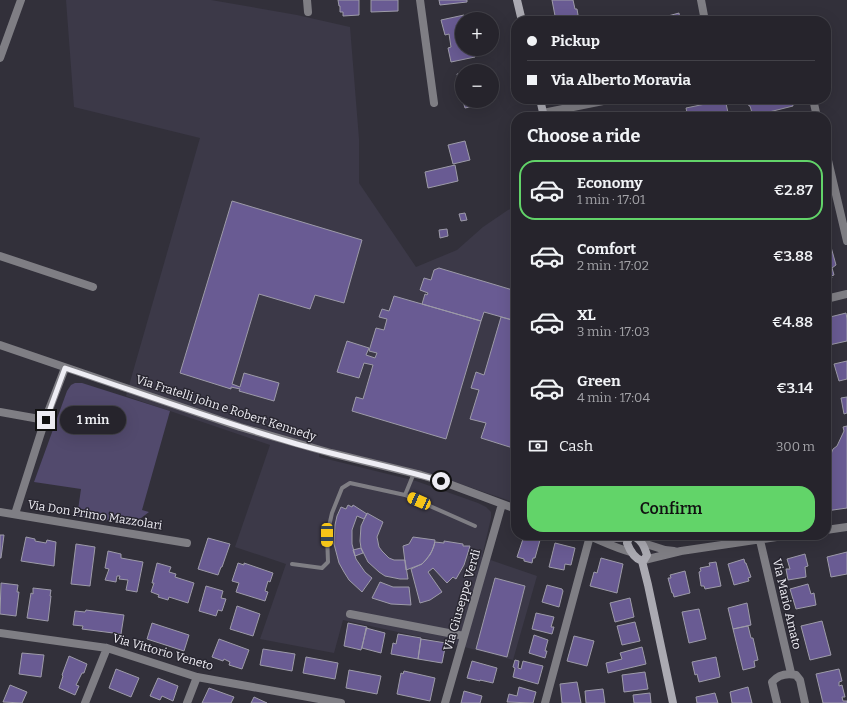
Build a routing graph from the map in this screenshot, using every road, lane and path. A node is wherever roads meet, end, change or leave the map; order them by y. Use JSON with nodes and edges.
{"nodes":[{"id":1,"x":21,"y":0,"type":"edge"},
{"id":2,"x":307,"y":0,"type":"edge"},
{"id":3,"x":420,"y":0,"type":"edge"},
{"id":4,"x":517,"y":0,"type":"edge"},
{"id":5,"x":701,"y":0,"type":"edge"},
{"id":6,"x":308,"y":12,"type":"dead end"},
{"id":7,"x":521,"y":16,"type":"edge"},
{"id":8,"x":704,"y":16,"type":"edge"},
{"id":9,"x":0,"y":58,"type":"edge"},
{"id":10,"x":434,"y":103,"type":"dead end"},
{"id":11,"x":591,"y":104,"type":"edge"},
{"id":12,"x":556,"y":112,"type":"edge"},
{"id":13,"x":831,"y":172,"type":"edge"},
{"id":14,"x":847,"y":236,"type":"edge"},
{"id":15,"x":0,"y":256,"type":"edge"},
{"id":16,"x":93,"y":287,"type":"dead end"},
{"id":17,"x":847,"y":294,"type":"edge"},
{"id":18,"x":831,"y":298,"type":"edge"},
{"id":19,"x":0,"y":345,"type":"edge"},
{"id":20,"x":65,"y":368,"type":"junction"},
{"id":21,"x":0,"y":412,"type":"edge"},
{"id":22,"x":46,"y":420,"type":"junction"},
{"id":23,"x":414,"y":473,"type":"junction"},
{"id":24,"x":405,"y":495,"type":"junction"},
{"id":25,"x":502,"y":504,"type":"junction"},
{"id":26,"x":511,"y":507,"type":"edge"},
{"id":27,"x":0,"y":512,"type":"edge"},
{"id":28,"x":15,"y":514,"type":"junction"},
{"id":29,"x":475,"y":526,"type":"dead end"},
{"id":30,"x":847,"y":527,"type":"edge"},
{"id":31,"x":831,"y":529,"type":"edge"},
{"id":32,"x":591,"y":540,"type":"edge"},
{"id":33,"x":598,"y":540,"type":"edge"},
{"id":34,"x":632,"y":540,"type":"edge"},
{"id":35,"x":637,"y":540,"type":"edge"},
{"id":36,"x":641,"y":540,"type":"edge"},
{"id":37,"x":742,"y":540,"type":"edge"},
{"id":38,"x":760,"y":540,"type":"edge"},
{"id":39,"x":187,"y":543,"type":"dead end"},
{"id":40,"x":681,"y":551,"type":"junction"},
{"id":41,"x":631,"y":552,"type":"junction"},
{"id":42,"x":643,"y":561,"type":"junction"},
{"id":43,"x":292,"y":564,"type":"dead end"},
{"id":44,"x":350,"y":614,"type":"dead end"},
{"id":45,"x":0,"y":633,"type":"edge"},
{"id":46,"x":464,"y":636,"type":"junction"},
{"id":47,"x":107,"y":648,"type":"junction"},
{"id":48,"x":791,"y":673,"type":"junction"},
{"id":49,"x":197,"y":677,"type":"junction"},
{"id":50,"x":293,"y":694,"type":"junction"},
{"id":51,"x":85,"y":703,"type":"edge"},
{"id":52,"x":186,"y":703,"type":"edge"},
{"id":53,"x":290,"y":703,"type":"edge"},
{"id":54,"x":341,"y":703,"type":"edge"},
{"id":55,"x":445,"y":703,"type":"edge"},
{"id":56,"x":545,"y":703,"type":"edge"},
{"id":57,"x":673,"y":703,"type":"edge"},
{"id":58,"x":777,"y":703,"type":"edge"},
{"id":59,"x":806,"y":703,"type":"edge"}],
"edges":[{"from":1,"to":9,"type":"street"},
{"from":2,"to":6,"type":"street"},
{"from":3,"to":10,"type":"street"},
{"from":4,"to":7,"type":"street"},
{"from":5,"to":8,"type":"street"},
{"from":11,"to":12,"type":"street"},
{"from":13,"to":14,"type":"street"},
{"from":15,"to":16,"type":"street"},
{"from":17,"to":18,"type":"street"},
{"from":19,"to":20,"type":"street","name":"Via Fratelli John e Robert Kennedy"},
{"from":20,"to":22,"type":"street"},
{"from":20,"to":23,"type":"street","name":"Via Fratelli John e Robert Kennedy"},
{"from":21,"to":22,"type":"street"},
{"from":22,"to":28,"type":"street"},
{"from":23,"to":24,"type":"lane"},
{"from":23,"to":25,"type":"street","name":"Via Fratelli John e Robert Kennedy"},
{"from":24,"to":29,"type":"lane"},
{"from":24,"to":43,"type":"lane"},
{"from":25,"to":26,"type":"street","name":"Via Fratelli John e Robert Kennedy"},
{"from":25,"to":46,"type":"street","name":"Via Giuseppe Verdi"},
{"from":27,"to":28,"type":"street","name":"Via Don Primo Mazzolari"},
{"from":28,"to":39,"type":"street","name":"Via Don Primo Mazzolari"},
{"from":30,"to":31,"type":"street"},
{"from":32,"to":56,"type":"street"},
{"from":33,"to":41,"type":"street"},
{"from":34,"to":41,"type":"street"},
{"from":35,"to":42,"type":"street"},
{"from":36,"to":40,"type":"street"},
{"from":37,"to":40,"type":"street"},
{"from":38,"to":48,"type":"street","name":"Via Mario Amato"},
{"from":40,"to":42,"type":"street"},
{"from":41,"to":42,"type":"street"},
{"from":42,"to":57,"type":"street"},
{"from":44,"to":46,"type":"street"},
{"from":45,"to":47,"type":"street","name":"Via Vittorio Veneto"},
{"from":46,"to":55,"type":"street","name":"Via Giuseppe Verdi"},
{"from":47,"to":49,"type":"street","name":"Via Vittorio Veneto"},
{"from":47,"to":51,"type":"street"},
{"from":48,"to":58,"type":"street"},
{"from":48,"to":59,"type":"street","name":"Via Mario Amato"},
{"from":49,"to":50,"type":"street","name":"Via Vittorio Veneto"},
{"from":49,"to":52,"type":"street"},
{"from":50,"to":53,"type":"street"},
{"from":50,"to":54,"type":"street","name":"Via Vittorio Veneto"}]}
